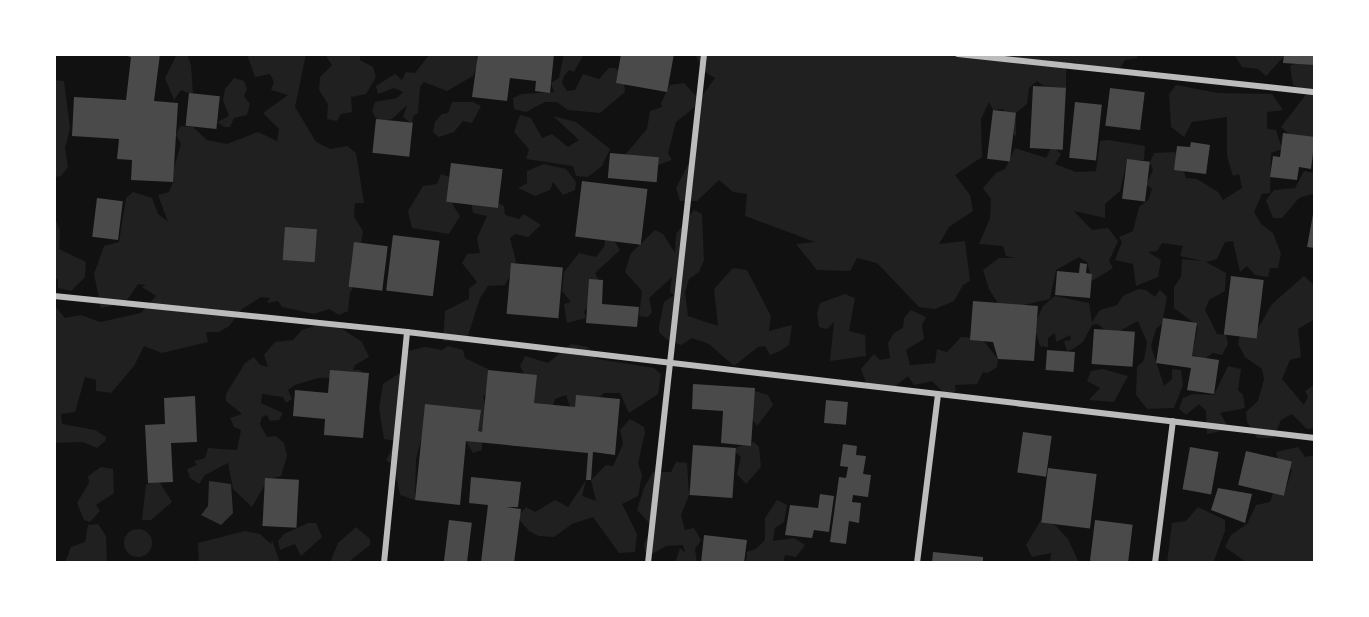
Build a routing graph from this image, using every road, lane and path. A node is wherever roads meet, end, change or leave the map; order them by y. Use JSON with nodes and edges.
{"nodes":[{"id":1,"x":704,"y":54,"type":"edge"},
{"id":2,"x":958,"y":54,"type":"edge"},
{"id":3,"x":1315,"y":92,"type":"edge"},
{"id":4,"x":54,"y":296,"type":"edge"},
{"id":5,"x":407,"y":332,"type":"junction"},
{"id":6,"x":672,"y":362,"type":"junction"},
{"id":7,"x":938,"y":394,"type":"junction"},
{"id":8,"x":1173,"y":421,"type":"junction"},
{"id":9,"x":1315,"y":438,"type":"edge"},
{"id":10,"x":384,"y":563,"type":"edge"},
{"id":11,"x":648,"y":563,"type":"edge"},
{"id":12,"x":917,"y":563,"type":"edge"},
{"id":13,"x":1155,"y":563,"type":"edge"}],
"edges":[{"from":1,"to":6,"type":"street"},
{"from":2,"to":3,"type":"street"},
{"from":4,"to":5,"type":"street"},
{"from":5,"to":6,"type":"street"},
{"from":5,"to":10,"type":"street"},
{"from":6,"to":7,"type":"street"},
{"from":6,"to":11,"type":"street"},
{"from":7,"to":8,"type":"street"},
{"from":7,"to":12,"type":"street"},
{"from":8,"to":9,"type":"street"},
{"from":8,"to":13,"type":"street"}]}
